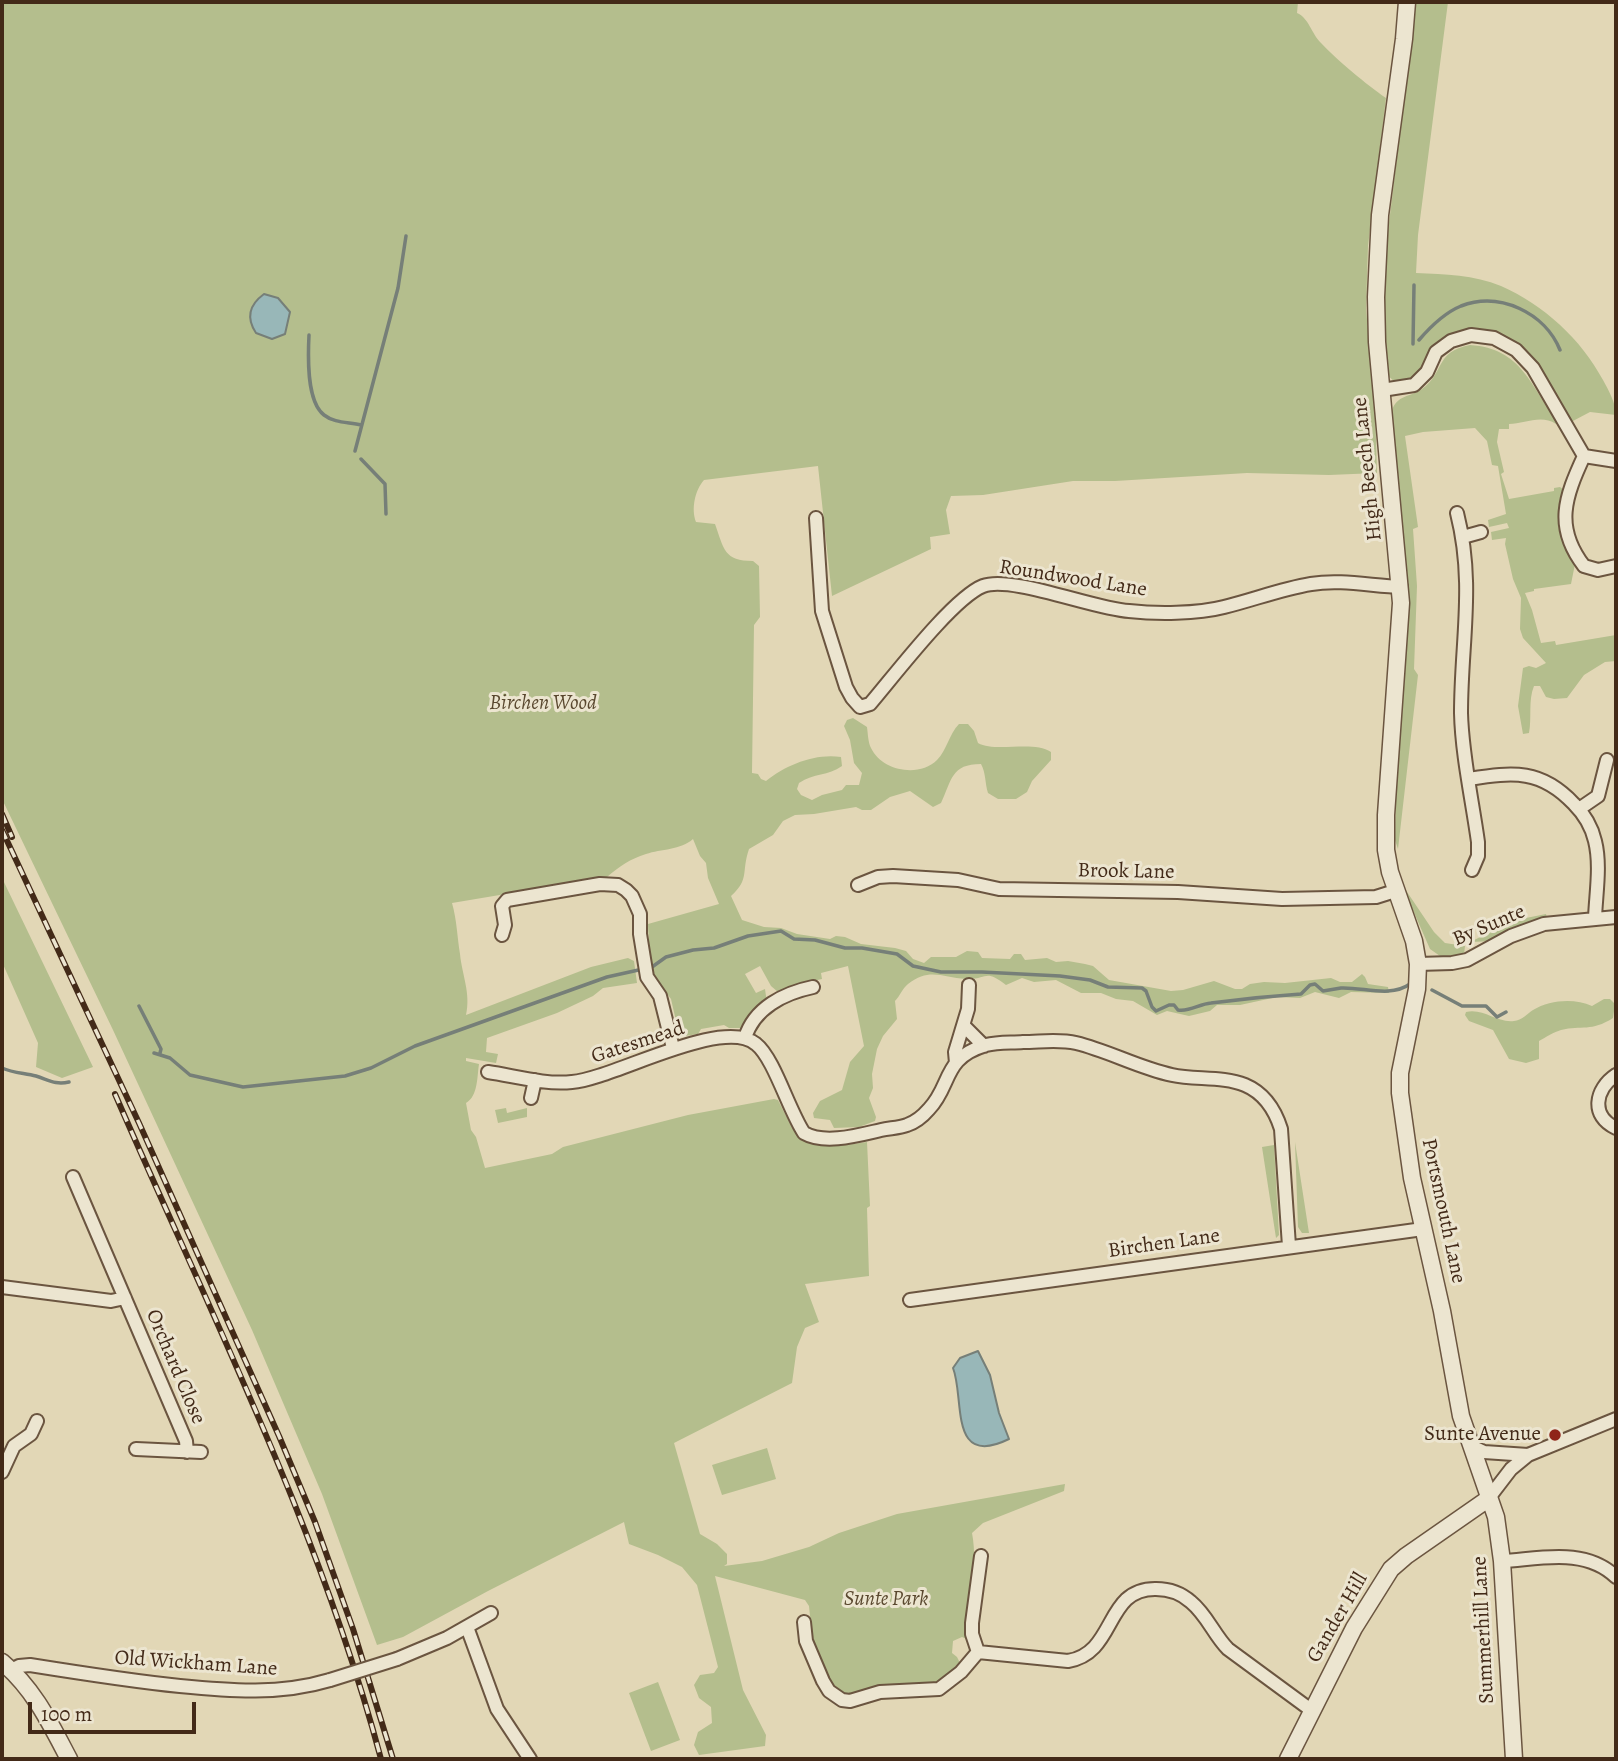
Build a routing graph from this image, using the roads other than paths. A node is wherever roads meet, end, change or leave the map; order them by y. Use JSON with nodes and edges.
{"nodes":[{"id":1,"x":1407,"y":2,"type":"edge"},
{"id":2,"x":1382,"y":390,"type":"junction"},
{"id":3,"x":1584,"y":456,"type":"junction"},
{"id":4,"x":1616,"y":461,"type":"edge"},
{"id":5,"x":1457,"y":513,"type":"dead end"},
{"id":6,"x":816,"y":518,"type":"dead end"},
{"id":7,"x":1481,"y":532,"type":"dead end"},
{"id":8,"x":1463,"y":537,"type":"junction"},
{"id":9,"x":1616,"y":566,"type":"edge"},
{"id":10,"x":1401,"y":587,"type":"junction"},
{"id":11,"x":1607,"y":760,"type":"dead end"},
{"id":12,"x":1469,"y":779,"type":"junction"},
{"id":13,"x":1579,"y":809,"type":"junction"},
{"id":14,"x":1472,"y":870,"type":"dead end"},
{"id":15,"x":858,"y":885,"type":"dead end"},
{"id":16,"x":1395,"y":891,"type":"junction"},
{"id":17,"x":1616,"y":917,"type":"edge"},
{"id":18,"x":1595,"y":918,"type":"junction"},
{"id":19,"x":1409,"y":929,"type":"joint"},
{"id":20,"x":502,"y":935,"type":"dead end"},
{"id":21,"x":1419,"y":964,"type":"junction"},
{"id":22,"x":970,"y":985,"type":"dead end"},
{"id":23,"x":813,"y":987,"type":"dead end"},
{"id":24,"x":964,"y":1027,"type":"junction"},
{"id":25,"x":745,"y":1038,"type":"junction"},
{"id":26,"x":984,"y":1046,"type":"junction"},
{"id":27,"x":673,"y":1048,"type":"junction"},
{"id":28,"x":956,"y":1063,"type":"junction"},
{"id":29,"x":488,"y":1072,"type":"dead end"},
{"id":30,"x":1616,"y":1075,"type":"edge"},
{"id":31,"x":535,"y":1080,"type":"junction"},
{"id":32,"x":531,"y":1098,"type":"dead end"},
{"id":33,"x":1616,"y":1128,"type":"edge"},
{"id":34,"x":73,"y":1177,"type":"dead end"},
{"id":35,"x":1423,"y":1228,"type":"junction"},
{"id":36,"x":1289,"y":1246,"type":"junction"},
{"id":37,"x":2,"y":1287,"type":"edge"},
{"id":38,"x":125,"y":1298,"type":"junction"},
{"id":39,"x":910,"y":1300,"type":"dead end"},
{"id":40,"x":1616,"y":1419,"type":"edge"},
{"id":41,"x":37,"y":1421,"type":"dead end"},
{"id":42,"x":1471,"y":1446,"type":"junction"},
{"id":43,"x":136,"y":1449,"type":"dead end"},
{"id":44,"x":187,"y":1452,"type":"junction"},
{"id":45,"x":201,"y":1452,"type":"dead end"},
{"id":46,"x":1528,"y":1455,"type":"junction"},
{"id":47,"x":2,"y":1472,"type":"edge"},
{"id":48,"x":1489,"y":1499,"type":"junction"},
{"id":49,"x":981,"y":1556,"type":"dead end"},
{"id":50,"x":1502,"y":1561,"type":"junction"},
{"id":51,"x":1616,"y":1577,"type":"edge"},
{"id":52,"x":491,"y":1613,"type":"dead end"},
{"id":53,"x":804,"y":1622,"type":"dead end"},
{"id":54,"x":467,"y":1627,"type":"junction"},
{"id":55,"x":978,"y":1651,"type":"junction"},
{"id":56,"x":6,"y":1666,"type":"edge"},
{"id":57,"x":1311,"y":1710,"type":"junction"},
{"id":58,"x":69,"y":1759,"type":"edge"},
{"id":59,"x":530,"y":1759,"type":"edge"},
{"id":60,"x":1289,"y":1759,"type":"edge"},
{"id":61,"x":1514,"y":1759,"type":"edge"}],
"edges":[{"from":1,"to":2,"type":"street","name":"High Beech Lane"},
{"from":2,"to":3,"type":"street"},
{"from":2,"to":10,"type":"street","name":"High Beech Lane"},
{"from":3,"to":4,"type":"street"},
{"from":3,"to":9,"type":"street"},
{"from":5,"to":8,"type":"street"},
{"from":6,"to":10,"type":"street","name":"Roundwood Lane"},
{"from":7,"to":8,"type":"street"},
{"from":8,"to":12,"type":"street"},
{"from":10,"to":16,"type":"street","name":"High Beech Lane"},
{"from":11,"to":13,"type":"street"},
{"from":12,"to":13,"type":"street"},
{"from":12,"to":14,"type":"street"},
{"from":13,"to":18,"type":"street"},
{"from":15,"to":16,"type":"street","name":"Brook Lane"},
{"from":16,"to":19,"type":"street","name":"High Beech Lane"},
{"from":17,"to":18,"type":"street","name":"By Sunte"},
{"from":18,"to":21,"type":"street","name":"By Sunte"},
{"from":19,"to":21,"type":"street","name":"Portsmouth Lane"},
{"from":20,"to":27,"type":"street"},
{"from":21,"to":35,"type":"street","name":"Portsmouth Lane"},
{"from":22,"to":24,"type":"street"},
{"from":23,"to":25,"type":"street"},
{"from":24,"to":26,"type":"street"},
{"from":24,"to":28,"type":"street"},
{"from":25,"to":27,"type":"street","name":"Gatesmead"},
{"from":25,"to":28,"type":"street"},
{"from":26,"to":28,"type":"street"},
{"from":26,"to":36,"type":"street"},
{"from":27,"to":31,"type":"street","name":"Gatesmead"},
{"from":29,"to":31,"type":"street","name":"Gatesmead"},
{"from":30,"to":33,"type":"street"},
{"from":31,"to":32,"type":"street"},
{"from":34,"to":38,"type":"street","name":"Orchard Close"},
{"from":35,"to":36,"type":"street","name":"Birchen Lane"},
{"from":35,"to":42,"type":"street","name":"Portsmouth Lane"},
{"from":36,"to":39,"type":"street","name":"Birchen Lane"},
{"from":37,"to":38,"type":"street","name":"Orchard Close"},
{"from":38,"to":44,"type":"street","name":"Orchard Close"},
{"from":40,"to":46,"type":"street"},
{"from":41,"to":47,"type":"street"},
{"from":42,"to":46,"type":"street"},
{"from":42,"to":48,"type":"street","name":"Portsmouth Lane"},
{"from":43,"to":44,"type":"street","name":"Orchard Close"},
{"from":44,"to":45,"type":"street","name":"Orchard Close"},
{"from":46,"to":48,"type":"street"},
{"from":48,"to":50,"type":"street","name":"Summerhill Lane"},
{"from":48,"to":57,"type":"street","name":"Gander Hill"},
{"from":49,"to":55,"type":"street"},
{"from":50,"to":51,"type":"street"},
{"from":50,"to":61,"type":"street","name":"Summerhill Lane"},
{"from":52,"to":54,"type":"street","name":"Old Wickham Lane"},
{"from":53,"to":55,"type":"street"},
{"from":54,"to":56,"type":"street","name":"Old Wickham Lane","bridge":true},
{"from":54,"to":59,"type":"street"},
{"from":55,"to":57,"type":"street"},
{"from":56,"to":58,"type":"street"},
{"from":57,"to":60,"type":"street","name":"Gander Hill"}]}
